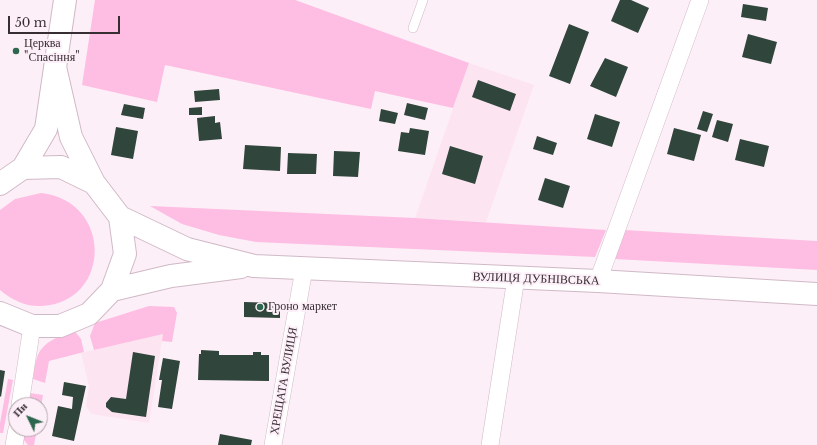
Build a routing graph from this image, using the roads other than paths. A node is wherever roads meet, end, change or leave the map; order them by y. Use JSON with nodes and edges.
{"nodes":[{"id":1,"x":65,"y":0,"type":"edge"},
{"id":2,"x":423,"y":0,"type":"edge"},
{"id":3,"x":700,"y":0,"type":"edge"},
{"id":4,"x":413,"y":28,"type":"dead end"},
{"id":5,"x":55,"y":67,"type":"junction"},
{"id":6,"x":24,"y":168,"type":"junction"},
{"id":7,"x":94,"y":183,"type":"junction"},
{"id":8,"x":0,"y":184,"type":"edge"},
{"id":9,"x":120,"y":217,"type":"junction"},
{"id":10,"x":254,"y":266,"type":"junction"},
{"id":11,"x":304,"y":269,"type":"junction"},
{"id":12,"x":516,"y":278,"type":"junction"},
{"id":13,"x":598,"y":281,"type":"junction"},
{"id":14,"x":112,"y":290,"type":"junction"},
{"id":15,"x":817,"y":294,"type":"edge"},
{"id":16,"x":0,"y":313,"type":"edge"},
{"id":17,"x":32,"y":326,"type":"junction"},
{"id":18,"x":21,"y":397,"type":"edge"},
{"id":19,"x":273,"y":445,"type":"edge"},
{"id":20,"x":490,"y":445,"type":"edge"}],
"edges":[{"from":1,"to":5,"type":"highway"},
{"from":2,"to":4,"type":"lane"},
{"from":3,"to":13,"type":"street"},
{"from":5,"to":6,"type":"highway"},
{"from":5,"to":7,"type":"highway"},
{"from":6,"to":7,"type":"highway"},
{"from":6,"to":8,"type":"highway"},
{"from":7,"to":9,"type":"highway"},
{"from":9,"to":10,"type":"highway"},
{"from":9,"to":14,"type":"highway"},
{"from":10,"to":11,"type":"highway","name":"ВУЛИЦЯ ДУБНІВСЬКА"},
{"from":10,"to":14,"type":"highway"},
{"from":11,"to":12,"type":"highway","name":"ВУЛИЦЯ ДУБНІВСЬКА"},
{"from":11,"to":19,"type":"street","name":"ХРЕЩАТА ВУЛИЦЯ"},
{"from":12,"to":13,"type":"highway","name":"ВУЛИЦЯ ДУБНІВСЬКА"},
{"from":12,"to":20,"type":"street"},
{"from":13,"to":15,"type":"highway","name":"ВУЛИЦЯ ДУБНІВСЬКА"},
{"from":14,"to":17,"type":"highway"},
{"from":16,"to":17,"type":"highway"},
{"from":17,"to":18,"type":"street"}]}
